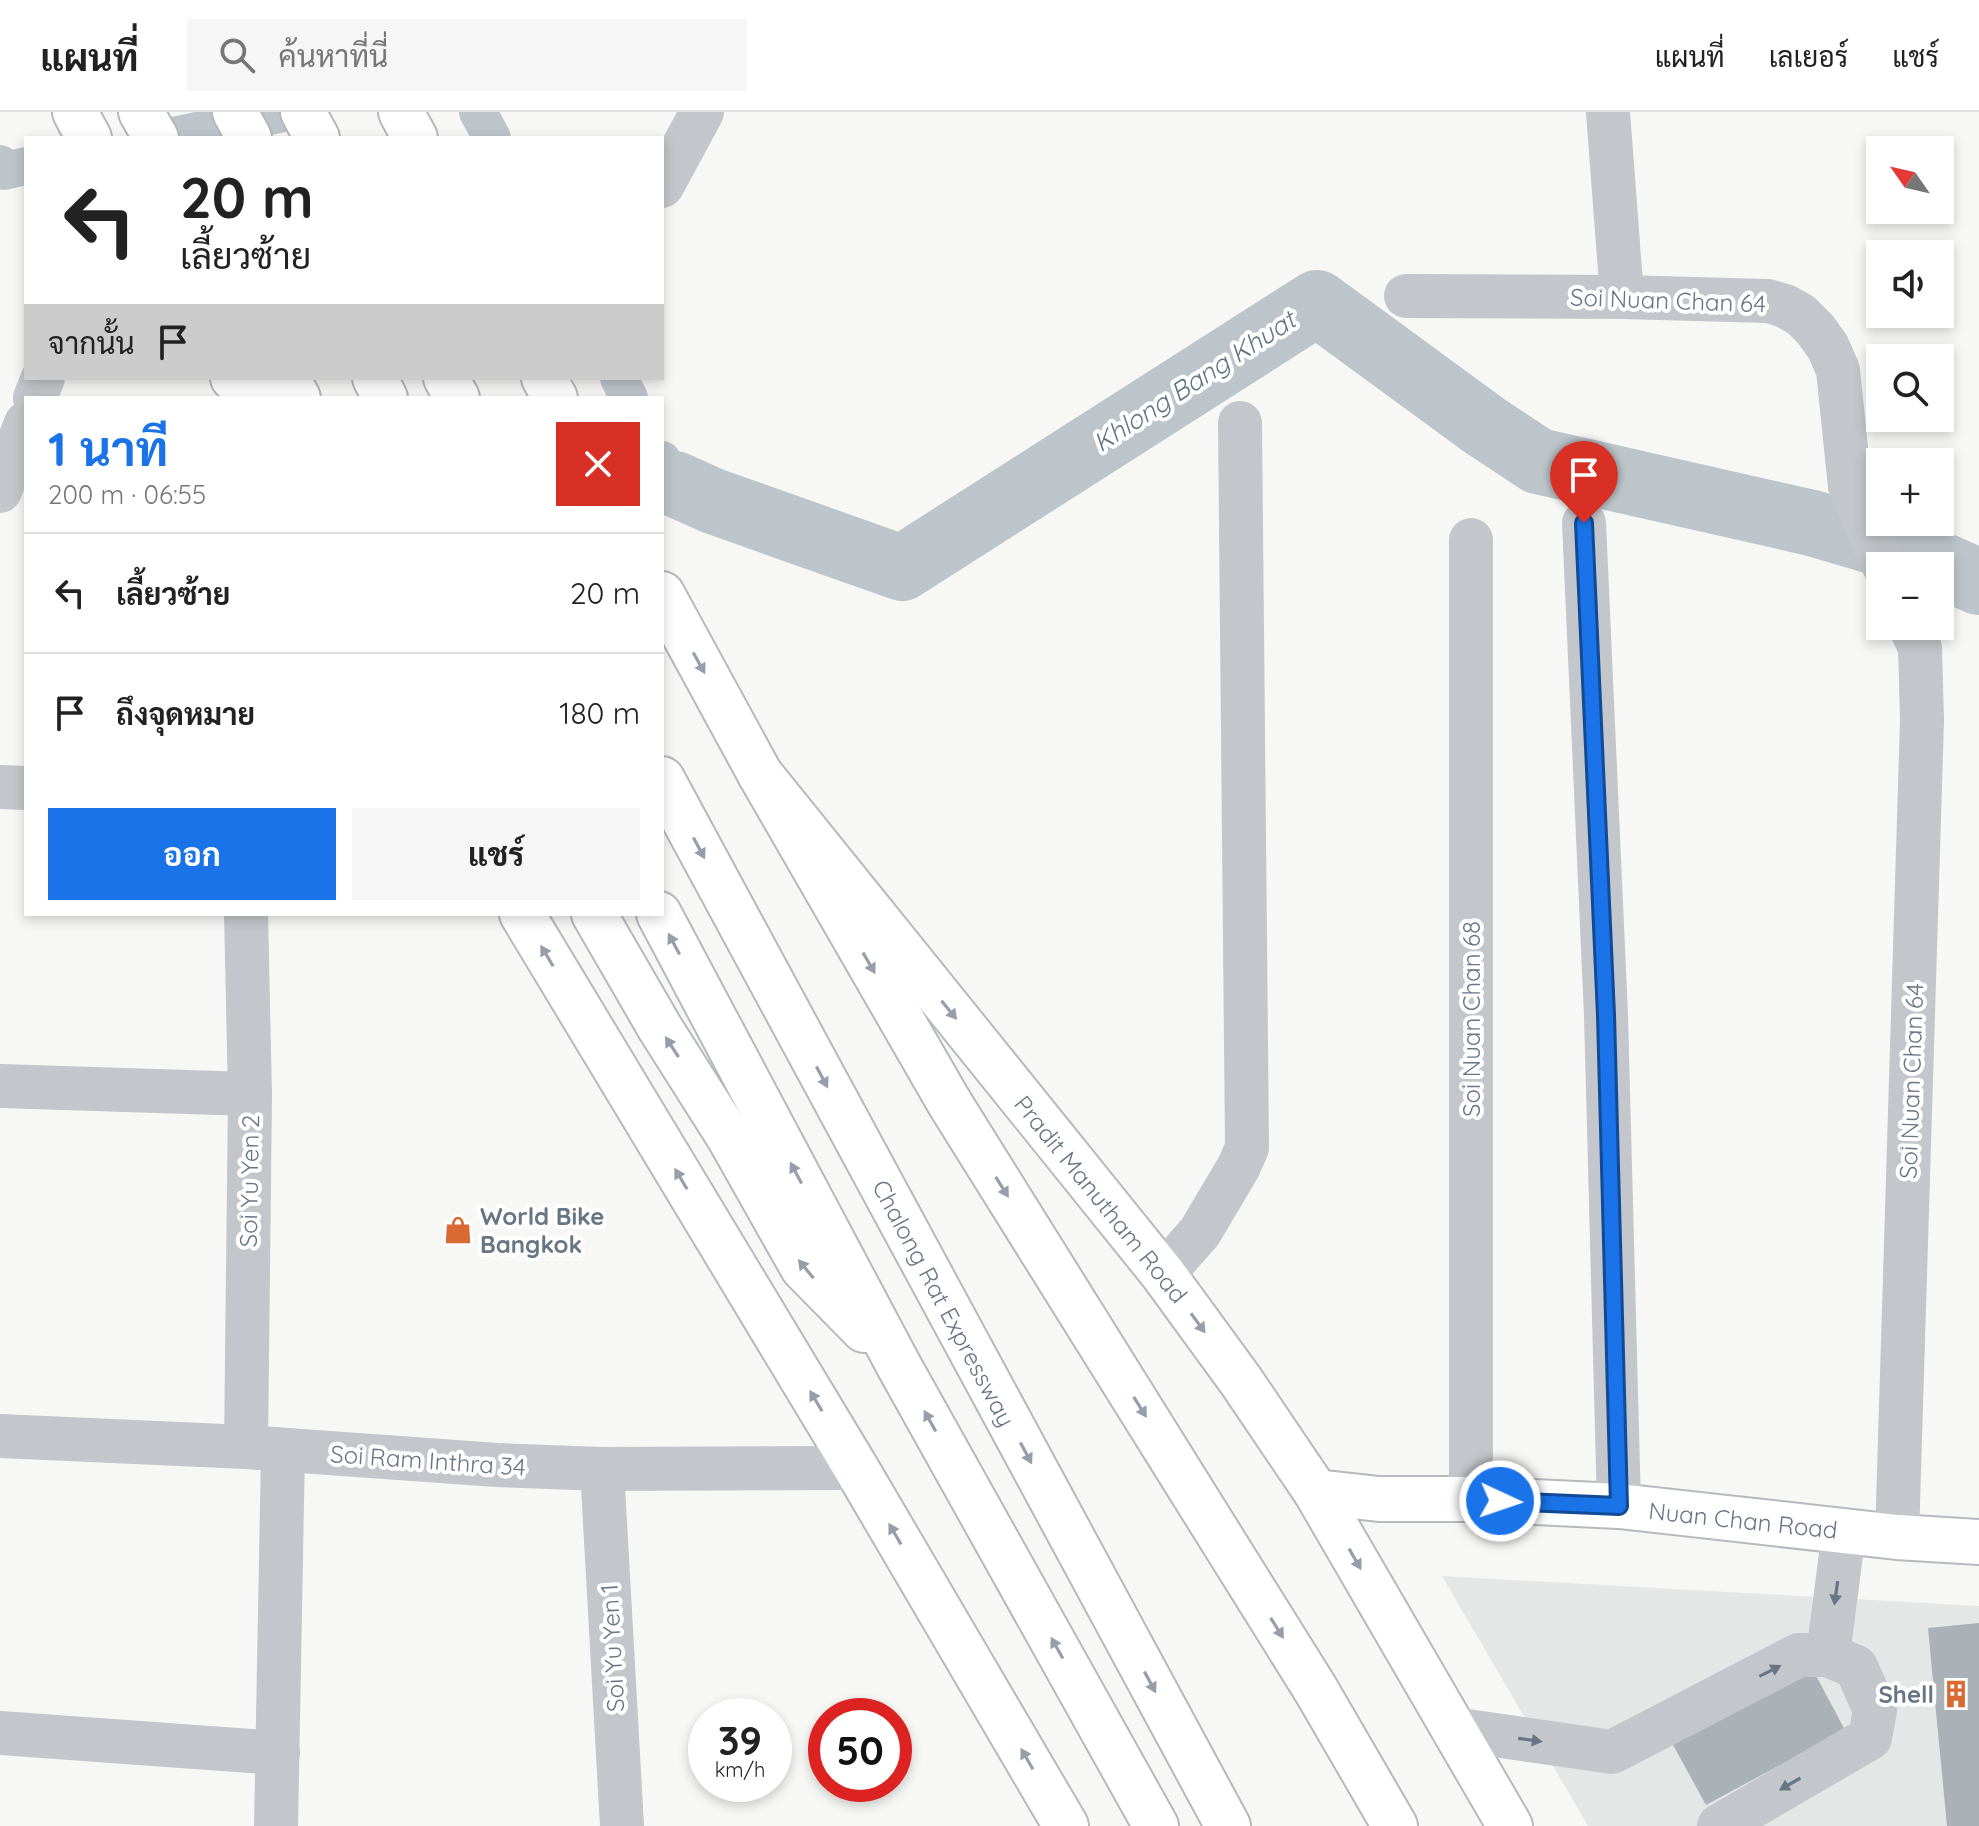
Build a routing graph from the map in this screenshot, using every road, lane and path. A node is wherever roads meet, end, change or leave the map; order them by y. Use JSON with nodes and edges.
{"nodes":[{"id":1,"x":141,"y":112,"type":"edge"},
{"id":2,"x":235,"y":112,"type":"edge"},
{"id":3,"x":303,"y":112,"type":"edge"},
{"id":4,"x":401,"y":112,"type":"edge"},
{"id":5,"x":702,"y":112,"type":"edge"},
{"id":6,"x":1608,"y":112,"type":"edge"},
{"id":7,"x":155,"y":136,"type":"edge"},
{"id":8,"x":248,"y":136,"type":"edge"},
{"id":9,"x":316,"y":136,"type":"edge"},
{"id":10,"x":414,"y":136,"type":"edge"},
{"id":11,"x":664,"y":182,"type":"edge"},
{"id":12,"x":1406,"y":296,"type":"dead end"},
{"id":13,"x":1622,"y":297,"type":"junction"},
{"id":14,"x":237,"y":380,"type":"edge"},
{"id":15,"x":444,"y":380,"type":"edge"},
{"id":16,"x":270,"y":396,"type":"edge"},
{"id":17,"x":431,"y":396,"type":"edge"},
{"id":18,"x":1240,"y":423,"type":"dead end"},
{"id":19,"x":24,"y":428,"type":"edge"},
{"id":20,"x":0,"y":491,"type":"edge"},
{"id":21,"x":1584,"y":523,"type":"dead end"},
{"id":22,"x":1471,"y":540,"type":"dead end"},
{"id":23,"x":1878,"y":552,"type":"edge"},
{"id":24,"x":664,"y":598,"type":"edge"},
{"id":25,"x":1916,"y":640,"type":"edge"},
{"id":26,"x":760,"y":774,"type":"junction"},
{"id":27,"x":664,"y":783,"type":"edge"},
{"id":28,"x":0,"y":787,"type":"edge"},
{"id":29,"x":24,"y":788,"type":"edge"},
{"id":30,"x":246,"y":916,"type":"edge"},
{"id":31,"x":523,"y":916,"type":"edge"},
{"id":32,"x":595,"y":916,"type":"edge"},
{"id":33,"x":660,"y":916,"type":"edge"},
{"id":34,"x":0,"y":1086,"type":"edge"},
{"id":35,"x":250,"y":1094,"type":"junction"},
{"id":36,"x":1163,"y":1274,"type":"junction"},
{"id":37,"x":899,"y":1366,"type":"junction"},
{"id":38,"x":0,"y":1436,"type":"edge"},
{"id":39,"x":265,"y":1449,"type":"junction"},
{"id":40,"x":856,"y":1468,"type":"junction"},
{"id":41,"x":602,"y":1469,"type":"junction"},
{"id":42,"x":1316,"y":1492,"type":"junction"},
{"id":43,"x":1471,"y":1499,"type":"junction"},
{"id":44,"x":1619,"y":1506,"type":"junction"},
{"id":45,"x":1844,"y":1531,"type":"junction"},
{"id":46,"x":1897,"y":1537,"type":"junction"},
{"id":47,"x":1979,"y":1542,"type":"edge"},
{"id":48,"x":1828,"y":1655,"type":"junction"},
{"id":49,"x":1453,"y":1729,"type":"junction"},
{"id":50,"x":0,"y":1733,"type":"edge"},
{"id":51,"x":278,"y":1753,"type":"junction"},
{"id":52,"x":276,"y":1826,"type":"edge"},
{"id":53,"x":622,"y":1826,"type":"edge"},
{"id":54,"x":1066,"y":1826,"type":"edge"},
{"id":55,"x":1156,"y":1826,"type":"edge"},
{"id":56,"x":1228,"y":1826,"type":"edge"},
{"id":57,"x":1395,"y":1826,"type":"edge"},
{"id":58,"x":1510,"y":1826,"type":"edge"},
{"id":59,"x":1719,"y":1826,"type":"edge"}],
"edges":[{"from":1,"to":7,"type":"main road"},
{"from":2,"to":8,"type":"main road"},
{"from":3,"to":9,"type":"main road"},
{"from":4,"to":10,"type":"main road"},
{"from":5,"to":11,"type":"street"},
{"from":6,"to":13,"type":"street"},
{"from":12,"to":13,"type":"street","name":"Soi Nuan Chan 64"},
{"from":13,"to":23,"type":"street","name":"Soi Nuan Chan 64"},
{"from":14,"to":16,"type":"main road"},
{"from":15,"to":17,"type":"main road"},
{"from":18,"to":36,"type":"street"},
{"from":19,"to":20,"type":"street"},
{"from":21,"to":44,"type":"street"},
{"from":22,"to":43,"type":"street","name":"Soi Nuan Chan 68"},
{"from":24,"to":26,"type":"main road","name":"Pradit Manutham Road","one_way":true},
{"from":25,"to":46,"type":"street","name":"Soi Nuan Chan 64"},
{"from":26,"to":36,"type":"main road","name":"Pradit Manutham Road","one_way":true},
{"from":26,"to":57,"type":"main road","one_way":true},
{"from":27,"to":56,"type":"main road","name":"Chalong Rat Expressway","one_way":true},
{"from":28,"to":29,"type":"street"},
{"from":30,"to":35,"type":"street","name":"Soi Yu Yen 2"},
{"from":40,"to":31,"type":"main road","one_way":true},
{"from":37,"to":32,"type":"main road","one_way":true},
{"from":37,"to":33,"type":"main road","one_way":true},
{"from":34,"to":35,"type":"street"},
{"from":35,"to":39,"type":"street","name":"Soi Yu Yen 2"},
{"from":36,"to":42,"type":"main road","name":"Pradit Manutham Road","one_way":true},
{"from":55,"to":37,"type":"main road","one_way":true},
{"from":38,"to":39,"type":"street","name":"Soi Ram Inthra 34"},
{"from":39,"to":41,"type":"street","name":"Soi Ram Inthra 34"},
{"from":39,"to":51,"type":"street","name":"Soi Yu Yen 2"},
{"from":40,"to":41,"type":"street","name":"Soi Ram Inthra 34"},
{"from":54,"to":40,"type":"main road","one_way":true},
{"from":41,"to":53,"type":"street","name":"Soi Yu Yen 1"},
{"from":42,"to":43,"type":"main road","name":"Nuan Chan Road"},
{"from":42,"to":49,"type":"main road","name":"Pradit Manutham Road","one_way":true},
{"from":43,"to":44,"type":"main road","name":"Nuan Chan Road"},
{"from":44,"to":45,"type":"main road","name":"Nuan Chan Road"},
{"from":45,"to":46,"type":"main road","name":"Nuan Chan Road"},
{"from":45,"to":48,"type":"street","one_way":true},
{"from":46,"to":47,"type":"main road","name":"Nuan Chan Road"},
{"from":49,"to":48,"type":"street","one_way":true},
{"from":48,"to":59,"type":"street","one_way":true},
{"from":49,"to":58,"type":"main road","name":"Pradit Manutham Road"},
{"from":50,"to":51,"type":"street"},
{"from":51,"to":52,"type":"street","name":"Soi Yu Yen 2"}]}
